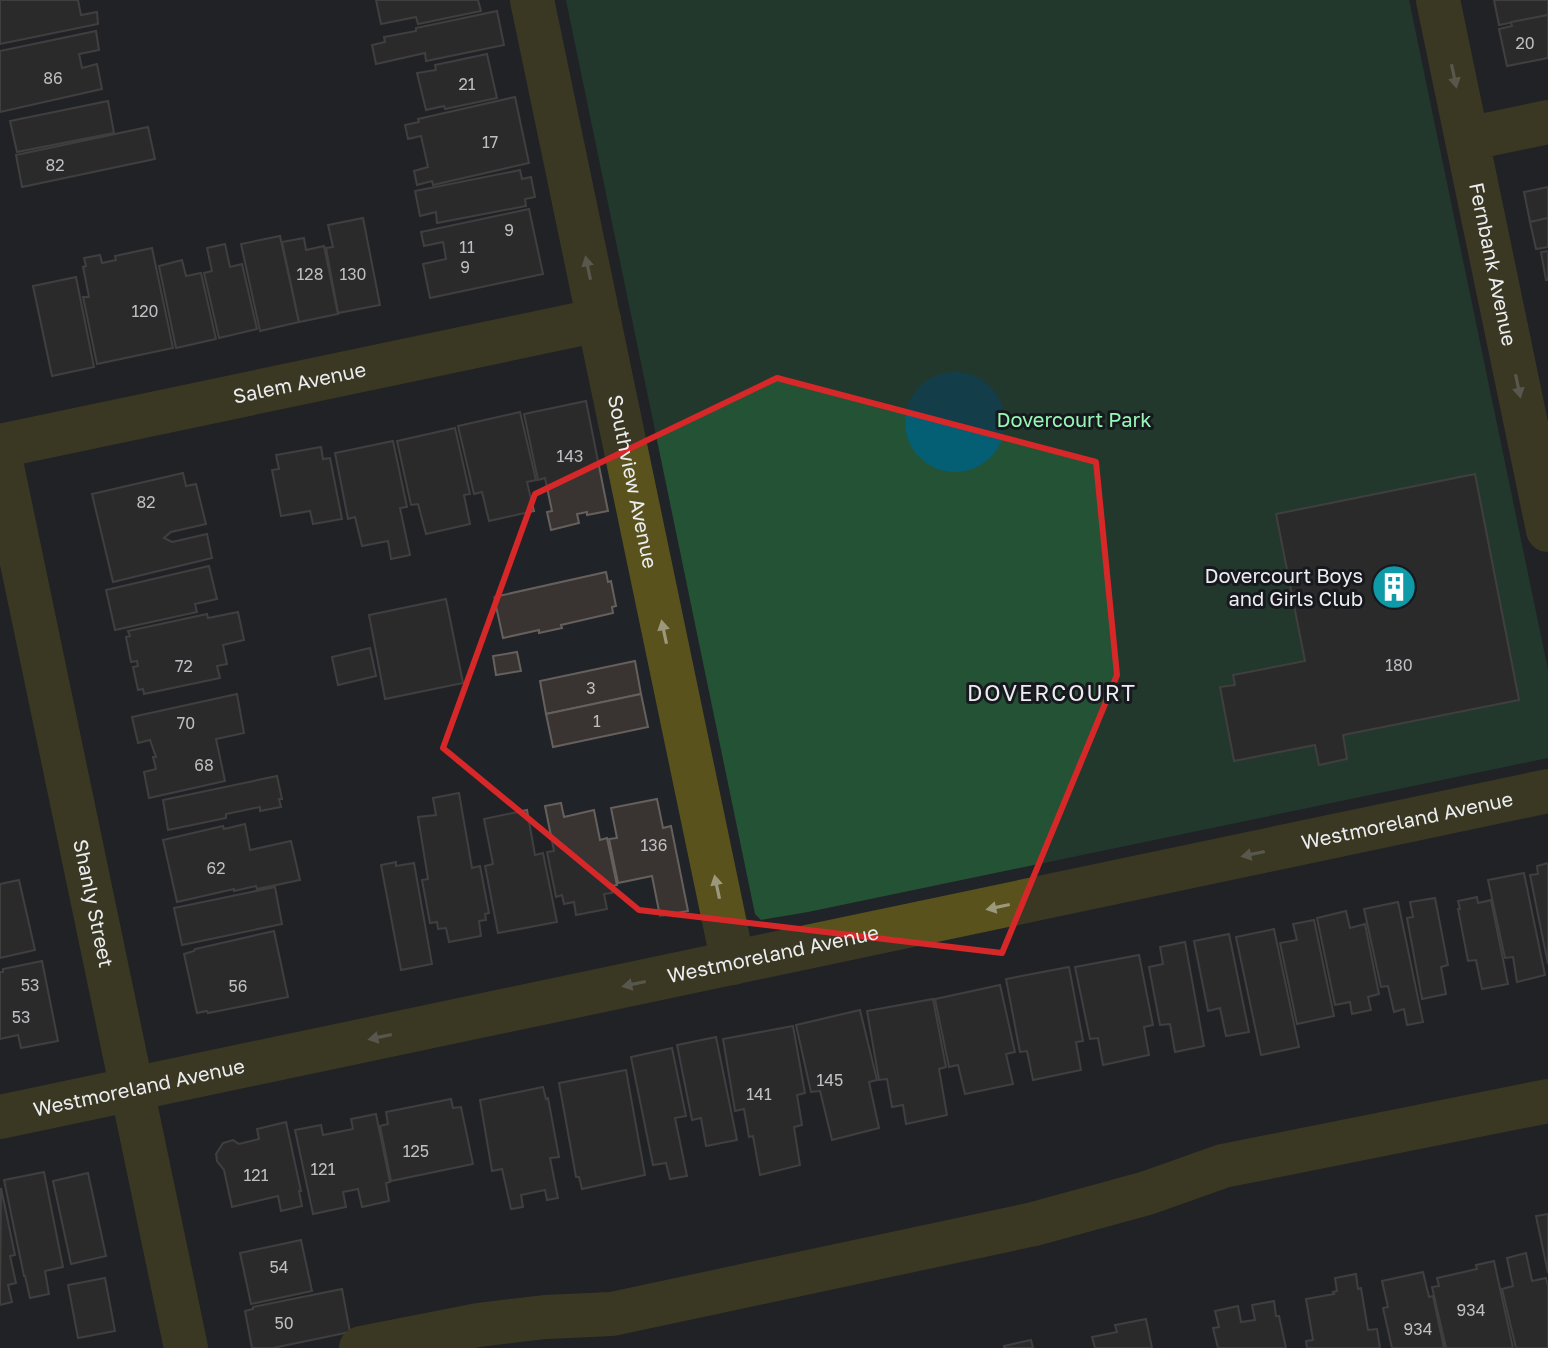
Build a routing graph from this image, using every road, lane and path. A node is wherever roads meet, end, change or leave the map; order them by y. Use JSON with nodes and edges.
{"nodes":[{"id":1,"x":532,"y":0,"type":"edge"},
{"id":2,"x":1438,"y":0,"type":"edge"},
{"id":3,"x":1548,"y":122,"type":"edge"},
{"id":4,"x":1467,"y":139,"type":"junction"},
{"id":5,"x":599,"y":320,"type":"junction"},
{"id":6,"x":0,"y":446,"type":"edge"},
{"id":7,"x":0,"y":457,"type":"edge"},
{"id":8,"x":1548,"y":530,"type":"edge"},
{"id":9,"x":1548,"y":791,"type":"edge"},
{"id":10,"x":733,"y":963,"type":"junction"},
{"id":11,"x":132,"y":1089,"type":"junction"},
{"id":12,"x":1548,"y":1101,"type":"edge"},
{"id":13,"x":0,"y":1117,"type":"edge"},
{"id":14,"x":186,"y":1348,"type":"edge"},
{"id":15,"x":361,"y":1348,"type":"edge"}],
"edges":[{"from":5,"to":1,"type":"street","name":"Southview Avenue","one_way":true},
{"from":2,"to":4,"type":"street","name":"Fernbank Avenue","one_way":true},
{"from":3,"to":4,"type":"street"},
{"from":4,"to":8,"type":"street","name":"Fernbank Avenue","one_way":true},
{"from":5,"to":6,"type":"street","name":"Salem Avenue"},
{"from":10,"to":5,"type":"street","name":"Southview Avenue","one_way":true},
{"from":7,"to":11,"type":"street","name":"Shanly Street"},
{"from":9,"to":10,"type":"street","name":"Westmoreland Avenue","one_way":true},
{"from":10,"to":11,"type":"street","name":"Westmoreland Avenue","one_way":true},
{"from":11,"to":13,"type":"street","name":"Westmoreland Avenue"},
{"from":11,"to":14,"type":"street","name":"Shanly Street"},
{"from":12,"to":15,"type":"street"}]}
